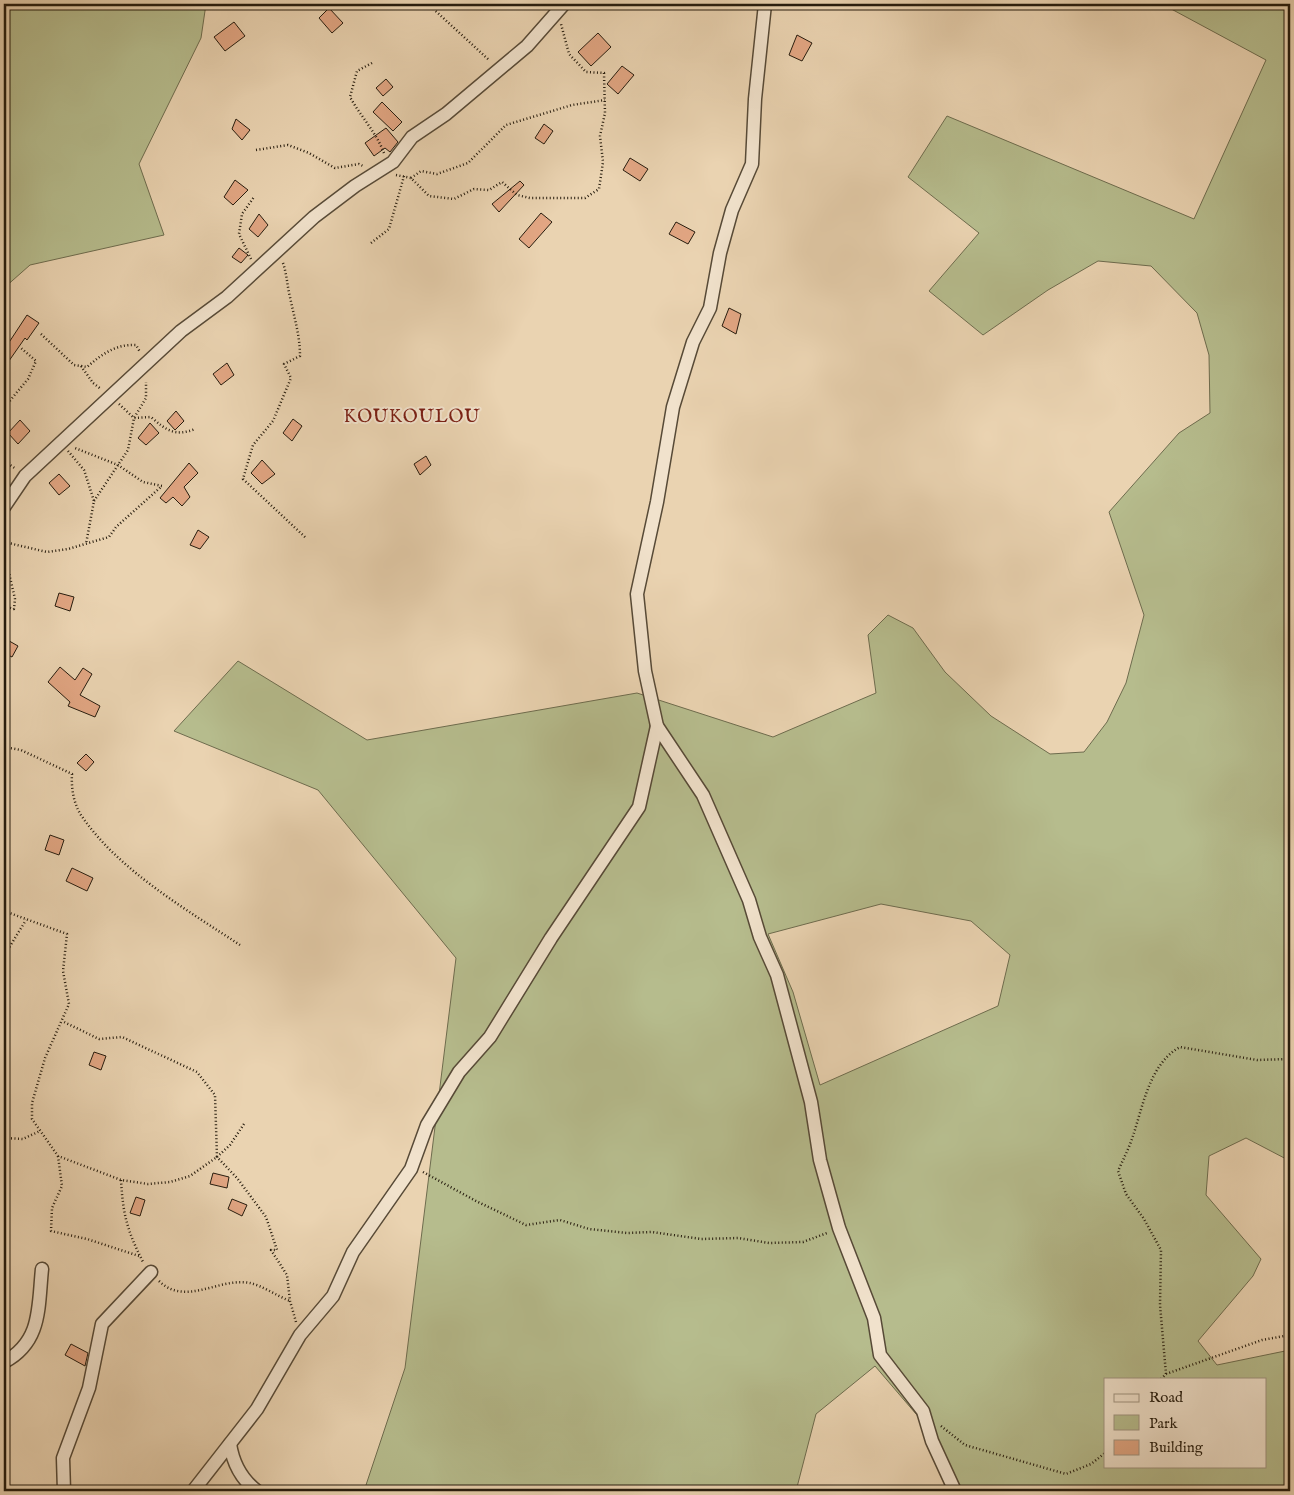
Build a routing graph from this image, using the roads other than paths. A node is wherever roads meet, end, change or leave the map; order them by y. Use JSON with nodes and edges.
{"nodes":[{"id":1,"x":765,"y":4,"type":"edge"},
{"id":2,"x":561,"y":7,"type":"edge"},
{"id":3,"x":4,"y":507,"type":"edge"},
{"id":4,"x":657,"y":726,"type":"junction"},
{"id":5,"x":42,"y":1269,"type":"dead end"},
{"id":6,"x":151,"y":1272,"type":"road end"},
{"id":7,"x":4,"y":1362,"type":"edge"},
{"id":8,"x":230,"y":1444,"type":"junction"},
{"id":9,"x":64,"y":1491,"type":"edge"},
{"id":10,"x":193,"y":1491,"type":"edge"},
{"id":11,"x":257,"y":1491,"type":"edge"},
{"id":12,"x":955,"y":1491,"type":"edge"}],
"edges":[{"from":1,"to":4,"type":"street"},
{"from":2,"to":3,"type":"street"},
{"from":4,"to":8,"type":"street"},
{"from":4,"to":12,"type":"street"},
{"from":5,"to":7,"type":"street"},
{"from":6,"to":9,"type":"street"},
{"from":8,"to":10,"type":"street"},
{"from":8,"to":11,"type":"street"}]}
